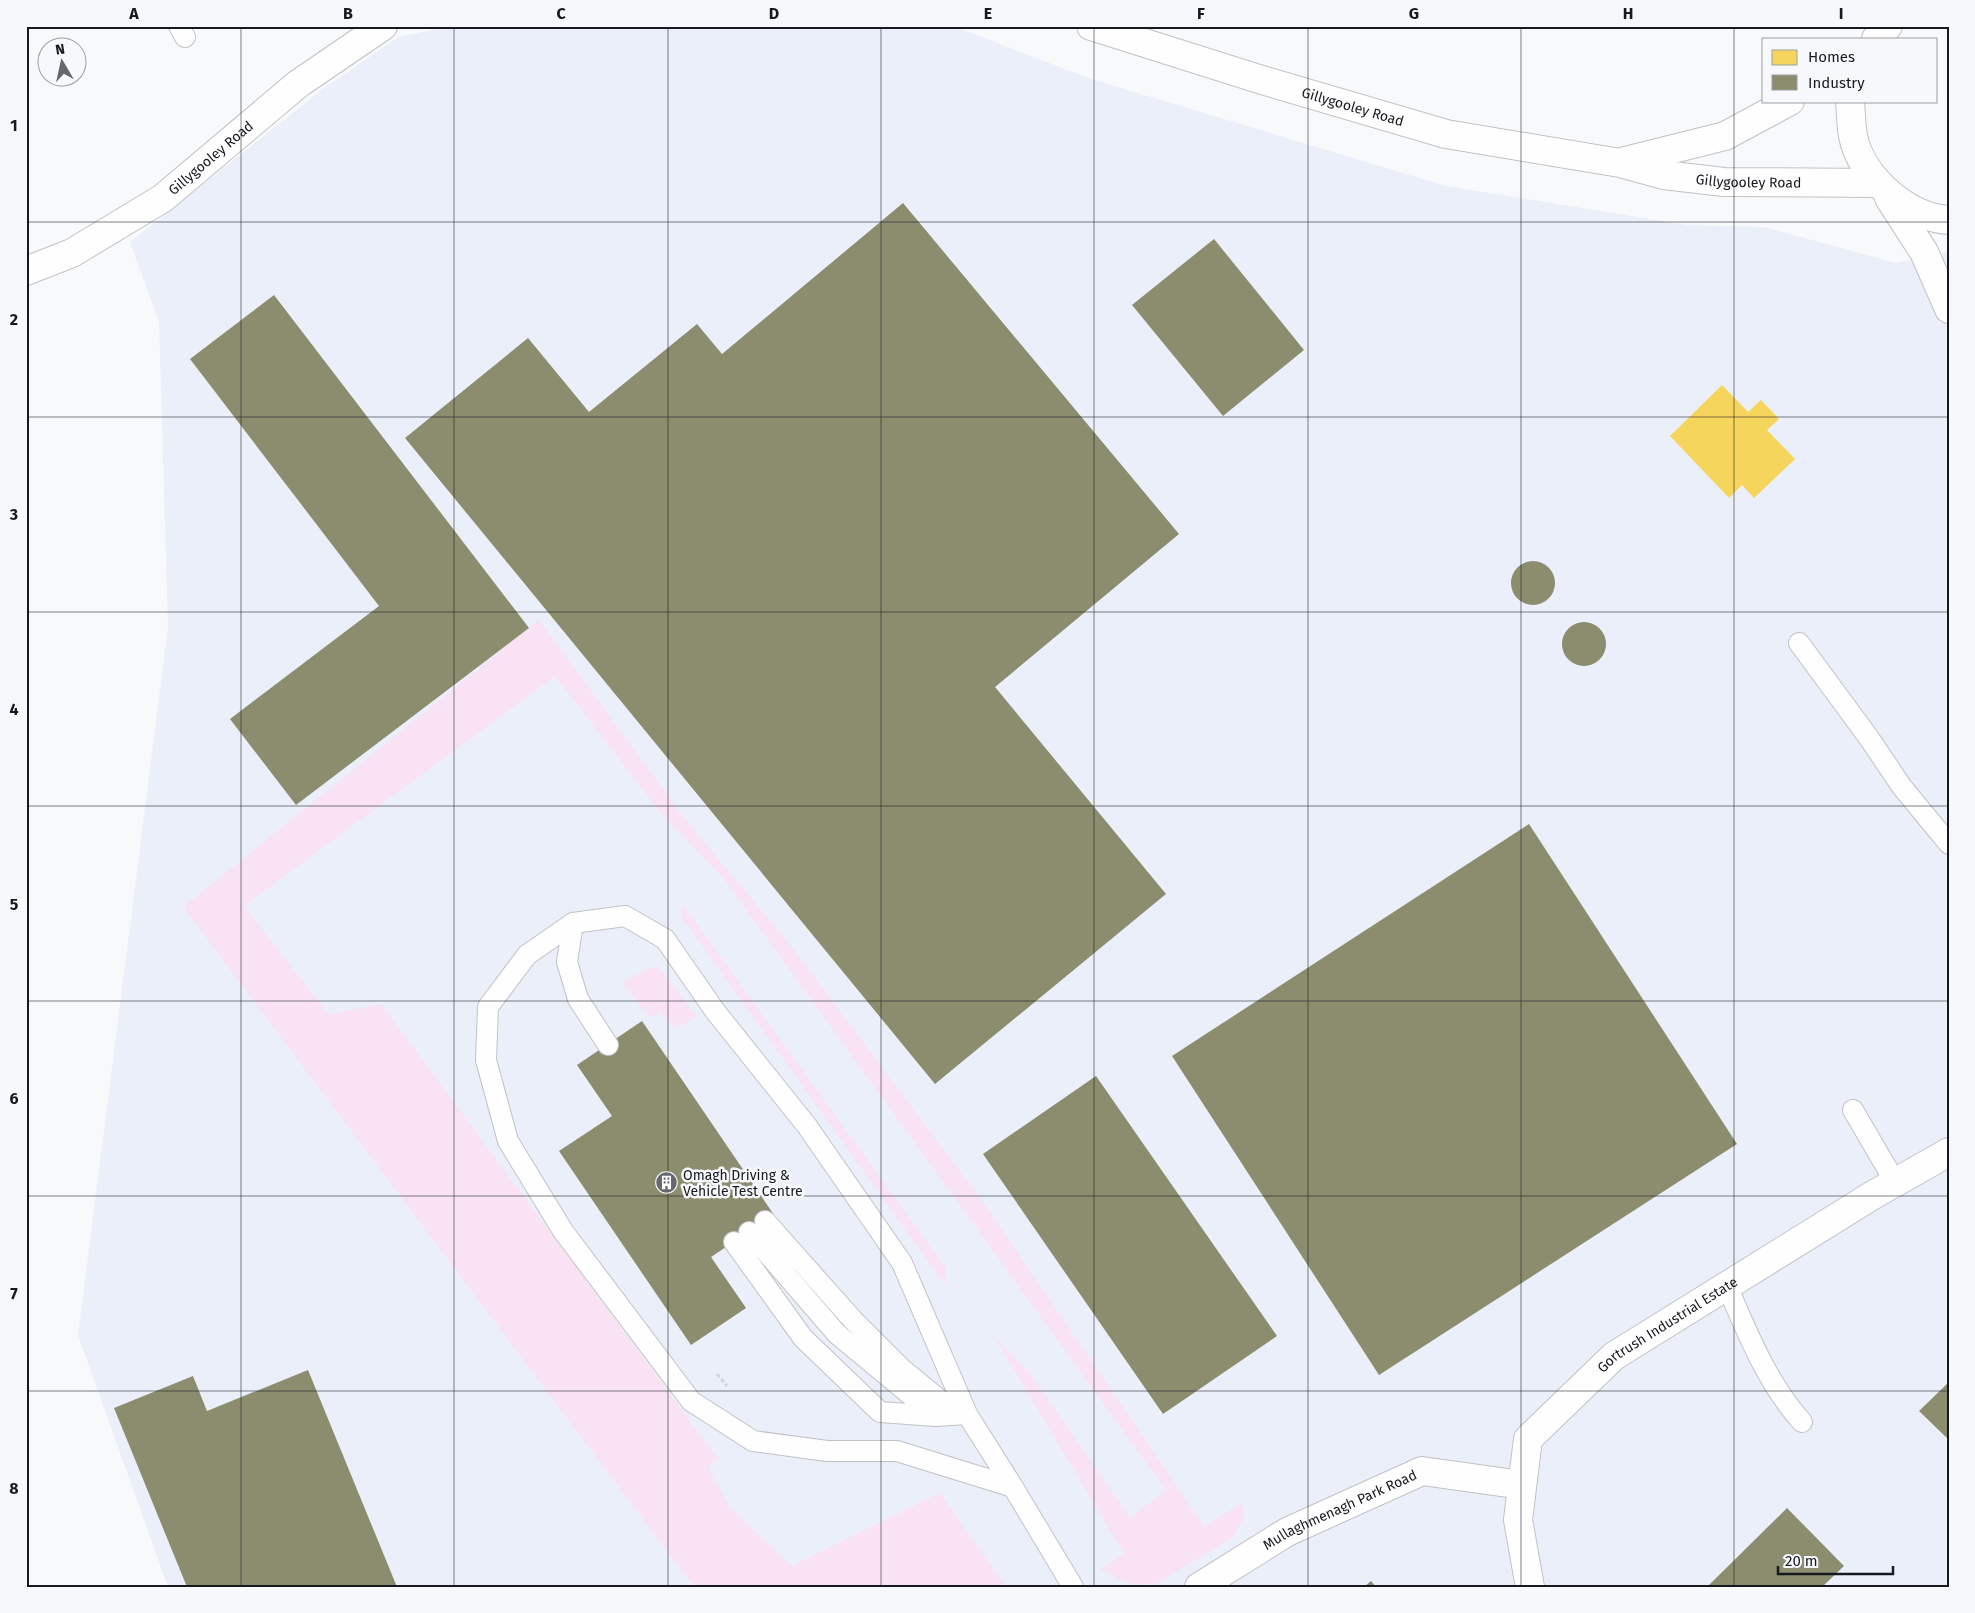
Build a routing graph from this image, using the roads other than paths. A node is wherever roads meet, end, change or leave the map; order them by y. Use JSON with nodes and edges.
{"nodes":[{"id":1,"x":383,"y":26,"type":"edge"},
{"id":2,"x":1091,"y":26,"type":"edge"},
{"id":3,"x":1888,"y":26,"type":"edge"},
{"id":4,"x":1875,"y":38,"type":"edge"},
{"id":5,"x":1788,"y":102,"type":"edge"},
{"id":6,"x":1850,"y":102,"type":"edge"},
{"id":7,"x":1620,"y":163,"type":"junction"},
{"id":8,"x":1882,"y":187,"type":"junction"},
{"id":9,"x":1949,"y":220,"type":"edge"},
{"id":10,"x":26,"y":271,"type":"edge"},
{"id":11,"x":1949,"y":308,"type":"edge"},
{"id":12,"x":1799,"y":643,"type":"dead end"},
{"id":13,"x":1949,"y":844,"type":"edge"},
{"id":14,"x":573,"y":923,"type":"junction"},
{"id":15,"x":608,"y":1045,"type":"dead end"},
{"id":16,"x":1853,"y":1110,"type":"dead end"},
{"id":17,"x":1949,"y":1152,"type":"edge"},
{"id":18,"x":1895,"y":1182,"type":"junction"},
{"id":19,"x":749,"y":1232,"type":"junction"},
{"id":20,"x":1727,"y":1286,"type":"junction"},
{"id":21,"x":967,"y":1414,"type":"junction"},
{"id":22,"x":936,"y":1416,"type":"junction"},
{"id":23,"x":1802,"y":1422,"type":"dead end"},
{"id":24,"x":1522,"y":1485,"type":"junction"},
{"id":25,"x":1013,"y":1487,"type":"junction"},
{"id":26,"x":1074,"y":1587,"type":"edge"},
{"id":27,"x":1199,"y":1587,"type":"edge"},
{"id":28,"x":1530,"y":1587,"type":"edge"}],
"edges":[{"from":1,"to":10,"type":"main road","name":"Gillygooley Road"},
{"from":2,"to":7,"type":"main road","name":"Gillygooley Road"},
{"from":3,"to":4,"type":"main road"},
{"from":5,"to":7,"type":"main road","name":"Gillygooley Road"},
{"from":6,"to":8,"type":"main road"},
{"from":7,"to":8,"type":"main road","name":"Gillygooley Road"},
{"from":8,"to":9,"type":"main road"},
{"from":8,"to":11,"type":"main road"},
{"from":12,"to":13,"type":"lane"},
{"from":14,"to":15,"type":"lane"},
{"from":14,"to":21,"type":"lane"},
{"from":14,"to":25,"type":"lane"},
{"from":16,"to":18,"type":"lane"},
{"from":17,"to":18,"type":"main road","name":"Gortrush Industrial Estate"},
{"from":18,"to":20,"type":"main road","name":"Gortrush Industrial Estate"},
{"from":19,"to":21,"type":"lane"},
{"from":19,"to":22,"type":"lane"},
{"from":19,"to":22,"type":"lane"},
{"from":20,"to":23,"type":"lane"},
{"from":20,"to":24,"type":"main road","name":"Gortrush Industrial Estate"},
{"from":21,"to":22,"type":"lane"},
{"from":21,"to":25,"type":"lane"},
{"from":24,"to":27,"type":"main road","name":"Mullaghmenagh Park Road"},
{"from":24,"to":28,"type":"main road","name":"Gortrush Industrial Estate"},
{"from":25,"to":26,"type":"lane"}]}
